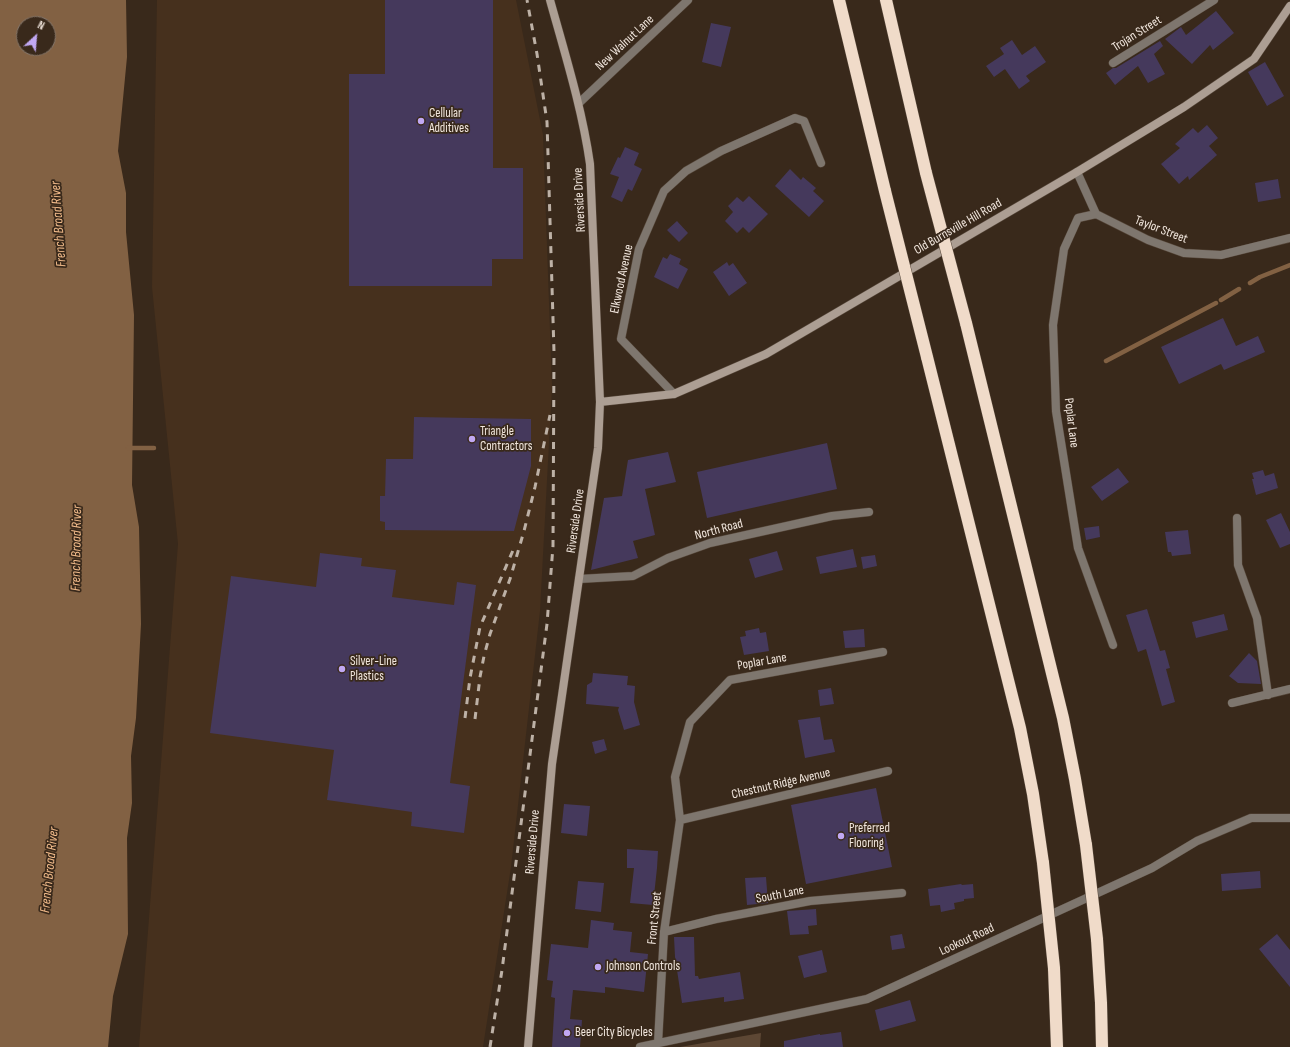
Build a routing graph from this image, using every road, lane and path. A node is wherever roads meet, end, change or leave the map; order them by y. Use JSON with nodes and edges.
{"nodes":[{"id":1,"x":550,"y":0,"type":"edge"},
{"id":2,"x":688,"y":0,"type":"edge"},
{"id":3,"x":839,"y":0,"type":"edge"},
{"id":4,"x":886,"y":0,"type":"edge"},
{"id":5,"x":1214,"y":0,"type":"edge"},
{"id":6,"x":1290,"y":6,"type":"edge"},
{"id":7,"x":1113,"y":63,"type":"dead end"},
{"id":8,"x":579,"y":103,"type":"junction"},
{"id":9,"x":821,"y":163,"type":"dead end"},
{"id":10,"x":1077,"y":172,"type":"junction"},
{"id":11,"x":1096,"y":214,"type":"junction"},
{"id":12,"x":1290,"y":238,"type":"edge"},
{"id":13,"x":674,"y":394,"type":"junction"},
{"id":14,"x":600,"y":402,"type":"junction"},
{"id":15,"x":869,"y":512,"type":"dead end"},
{"id":16,"x":1237,"y":518,"type":"dead end"},
{"id":17,"x":579,"y":579,"type":"junction"},
{"id":18,"x":1112,"y":645,"type":"dead end"},
{"id":19,"x":883,"y":652,"type":"dead end"},
{"id":20,"x":1290,"y":689,"type":"edge"},
{"id":21,"x":1268,"y":694,"type":"junction"},
{"id":22,"x":1232,"y":703,"type":"dead end"},
{"id":23,"x":888,"y":771,"type":"dead end"},
{"id":24,"x":1290,"y":818,"type":"edge"},
{"id":25,"x":680,"y":820,"type":"junction"},
{"id":26,"x":902,"y":893,"type":"dead end"},
{"id":27,"x":664,"y":932,"type":"junction"},
{"id":28,"x":658,"y":1043,"type":"junction"},
{"id":29,"x":528,"y":1047,"type":"edge"},
{"id":30,"x":643,"y":1047,"type":"edge"},
{"id":31,"x":1057,"y":1047,"type":"edge"},
{"id":32,"x":1102,"y":1047,"type":"edge"}],
"edges":[{"from":1,"to":8,"type":"main road","name":"Riverside Drive"},
{"from":2,"to":8,"type":"street","name":"New Walnut Lane"},
{"from":3,"to":31,"type":"highway","bridge":true},
{"from":4,"to":32,"type":"highway","bridge":true},
{"from":5,"to":7,"type":"street","name":"Trojan Street"},
{"from":6,"to":10,"type":"main road","name":"Old Burnsville Hill Road"},
{"from":8,"to":14,"type":"main road","name":"Riverside Drive"},
{"from":9,"to":13,"type":"street","name":"Elkwood Avenue"},
{"from":10,"to":11,"type":"street"},
{"from":10,"to":13,"type":"main road","name":"Old Burnsville Hill Road"},
{"from":11,"to":12,"type":"street","name":"Taylor Street"},
{"from":11,"to":18,"type":"street","name":"Poplar Lane"},
{"from":13,"to":14,"type":"main road","name":"Old Burnsville Hill Road"},
{"from":14,"to":17,"type":"main road","name":"Riverside Drive"},
{"from":15,"to":17,"type":"street","name":"North Road"},
{"from":16,"to":21,"type":"street"},
{"from":17,"to":29,"type":"main road","name":"Riverside Drive"},
{"from":19,"to":25,"type":"street","name":"Poplar Lane"},
{"from":20,"to":21,"type":"street"},
{"from":21,"to":22,"type":"street"},
{"from":23,"to":25,"type":"street","name":"Chestnut Ridge Avenue"},
{"from":24,"to":28,"type":"street","name":"Lookout Road"},
{"from":25,"to":27,"type":"street","name":"Front Street"},
{"from":26,"to":27,"type":"street","name":"South Lane"},
{"from":27,"to":28,"type":"street","name":"Front Street"},
{"from":28,"to":30,"type":"street","name":"Lookout Road"}]}
